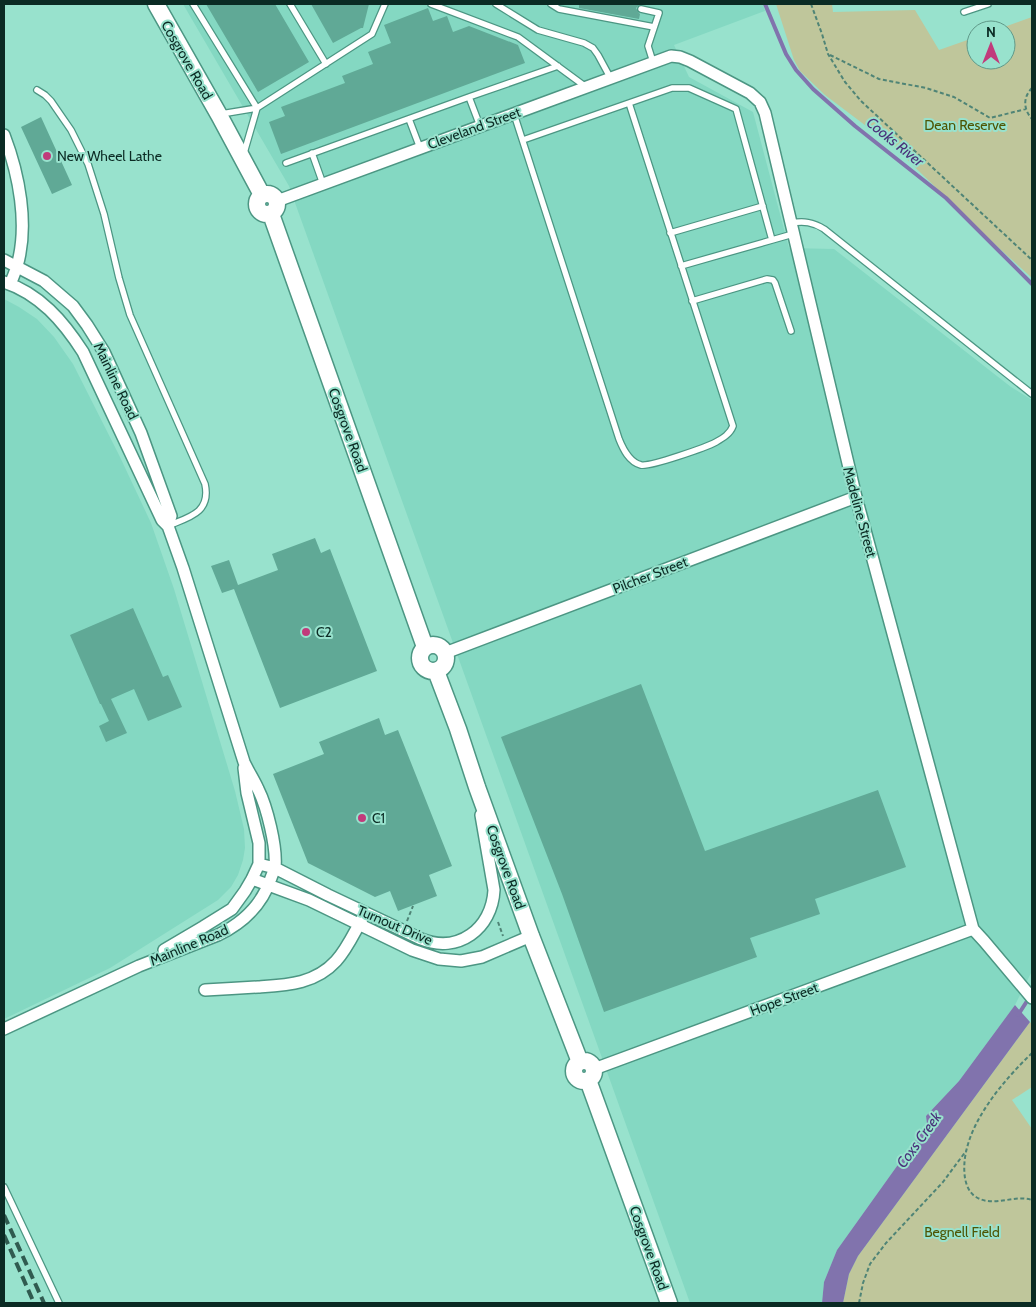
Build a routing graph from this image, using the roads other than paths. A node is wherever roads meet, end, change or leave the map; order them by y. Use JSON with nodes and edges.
{"nodes":[{"id":1,"x":156,"y":4,"type":"edge"},
{"id":2,"x":193,"y":4,"type":"edge"},
{"id":3,"x":290,"y":4,"type":"edge"},
{"id":4,"x":385,"y":4,"type":"edge"},
{"id":5,"x":431,"y":4,"type":"edge"},
{"id":6,"x":496,"y":4,"type":"edge"},
{"id":7,"x":551,"y":4,"type":"edge"},
{"id":8,"x":988,"y":4,"type":"edge"},
{"id":9,"x":640,"y":10,"type":"dead end"},
{"id":10,"x":964,"y":12,"type":"dead end"},
{"id":11,"x":654,"y":27,"type":"junction"},
{"id":12,"x":671,"y":56,"type":"joint"},
{"id":13,"x":654,"y":63,"type":"junction"},
{"id":14,"x":326,"y":64,"type":"junction"},
{"id":15,"x":558,"y":66,"type":"junction"},
{"id":16,"x":611,"y":79,"type":"junction"},
{"id":17,"x":587,"y":88,"type":"junction"},
{"id":18,"x":37,"y":90,"type":"dead end"},
{"id":19,"x":468,"y":97,"type":"junction"},
{"id":20,"x":629,"y":103,"type":"junction"},
{"id":21,"x":258,"y":108,"type":"junction"},
{"id":22,"x":219,"y":114,"type":"junction"},
{"id":23,"x":514,"y":114,"type":"junction"},
{"id":24,"x":409,"y":119,"type":"junction"},
{"id":25,"x":480,"y":126,"type":"junction"},
{"id":26,"x":4,"y":135,"type":"edge"},
{"id":27,"x":523,"y":140,"type":"junction"},
{"id":28,"x":420,"y":148,"type":"junction"},
{"id":29,"x":312,"y":154,"type":"junction"},
{"id":30,"x":243,"y":158,"type":"junction"},
{"id":31,"x":286,"y":163,"type":"dead end"},
{"id":32,"x":323,"y":184,"type":"junction"},
{"id":33,"x":270,"y":203,"type":"junction"},
{"id":34,"x":763,"y":206,"type":"junction"},
{"id":35,"x":792,"y":229,"type":"junction"},
{"id":36,"x":670,"y":233,"type":"junction"},
{"id":37,"x":772,"y":240,"type":"junction"},
{"id":38,"x":4,"y":260,"type":"edge"},
{"id":39,"x":17,"y":266,"type":"junction"},
{"id":40,"x":682,"y":266,"type":"junction"},
{"id":41,"x":7,"y":283,"type":"edge"},
{"id":42,"x":692,"y":300,"type":"junction"},
{"id":43,"x":791,"y":331,"type":"dead end"},
{"id":44,"x":1032,"y":394,"type":"edge"},
{"id":45,"x":856,"y":497,"type":"junction"},
{"id":46,"x":168,"y":526,"type":"junction"},
{"id":47,"x":426,"y":647,"type":"junction"},
{"id":48,"x":445,"y":653,"type":"junction"},
{"id":49,"x":436,"y":671,"type":"junction"},
{"id":50,"x":244,"y":762,"type":"junction"},
{"id":51,"x":477,"y":787,"type":"junction"},
{"id":52,"x":259,"y":864,"type":"junction"},
{"id":53,"x":275,"y":868,"type":"junction"},
{"id":54,"x":252,"y":879,"type":"junction"},
{"id":55,"x":269,"y":885,"type":"junction"},
{"id":56,"x":365,"y":913,"type":"junction"},
{"id":57,"x":358,"y":925,"type":"junction"},
{"id":58,"x":973,"y":929,"type":"junction"},
{"id":59,"x":531,"y":936,"type":"junction"},
{"id":60,"x":139,"y":966,"type":"junction"},
{"id":61,"x":205,"y":990,"type":"dead end"},
{"id":62,"x":1032,"y":998,"type":"edge"},
{"id":63,"x":4,"y":1029,"type":"edge"},
{"id":64,"x":591,"y":1075,"type":"junction"},
{"id":65,"x":4,"y":1187,"type":"edge"},
{"id":66,"x":59,"y":1303,"type":"edge"},
{"id":67,"x":669,"y":1303,"type":"edge"}],
"edges":[{"from":1,"to":22,"type":"main road","name":"Cosgrove Road"},
{"from":2,"to":21,"type":"lane"},
{"from":3,"to":14,"type":"lane"},
{"from":4,"to":14,"type":"lane"},
{"from":5,"to":15,"type":"lane"},
{"from":6,"to":16,"type":"lane"},
{"from":7,"to":11,"type":"lane"},
{"from":8,"to":10,"type":"lane"},
{"from":9,"to":11,"type":"lane"},
{"from":11,"to":13,"type":"lane"},
{"from":12,"to":13,"type":"street","name":"Cleveland Street"},
{"from":12,"to":35,"type":"street","name":"Madeline Street"},
{"from":13,"to":16,"type":"street","name":"Cleveland Street"},
{"from":14,"to":21,"type":"lane"},
{"from":15,"to":17,"type":"lane"},
{"from":15,"to":19,"type":"lane"},
{"from":16,"to":17,"type":"street","name":"Cleveland Street"},
{"from":17,"to":23,"type":"street","name":"Cleveland Street"},
{"from":18,"to":46,"type":"lane"},
{"from":19,"to":24,"type":"lane"},
{"from":19,"to":25,"type":"lane"},
{"from":20,"to":27,"type":"lane"},
{"from":20,"to":34,"type":"lane"},
{"from":20,"to":36,"type":"lane"},
{"from":21,"to":22,"type":"lane"},
{"from":21,"to":30,"type":"lane"},
{"from":22,"to":30,"type":"main road","name":"Cosgrove Road"},
{"from":23,"to":25,"type":"street","name":"Cleveland Street"},
{"from":23,"to":27,"type":"lane"},
{"from":24,"to":28,"type":"lane"},
{"from":24,"to":29,"type":"lane"},
{"from":25,"to":28,"type":"street","name":"Cleveland Street"},
{"from":26,"to":39,"type":"street","name":"Mainline Road"},
{"from":27,"to":42,"type":"lane"},
{"from":28,"to":32,"type":"street","name":"Cleveland Street"},
{"from":29,"to":31,"type":"lane"},
{"from":29,"to":32,"type":"lane"},
{"from":30,"to":33,"type":"main road","name":"Cosgrove Road"},
{"from":32,"to":33,"type":"street","name":"Cleveland Street"},
{"from":33,"to":47,"type":"main road","name":"Cosgrove Road"},
{"from":34,"to":36,"type":"lane"},
{"from":34,"to":37,"type":"lane"},
{"from":35,"to":37,"type":"lane"},
{"from":35,"to":44,"type":"lane"},
{"from":35,"to":45,"type":"street","name":"Madeline Street"},
{"from":36,"to":40,"type":"lane"},
{"from":37,"to":40,"type":"lane"},
{"from":38,"to":39,"type":"street","name":"Mainline Road"},
{"from":39,"to":41,"type":"street","name":"Mainline Road"},
{"from":39,"to":46,"type":"street","name":"Mainline Road"},
{"from":40,"to":42,"type":"lane"},
{"from":41,"to":46,"type":"street","name":"Mainline Road"},
{"from":42,"to":43,"type":"lane"},
{"from":45,"to":48,"type":"street","name":"Pilcher Street"},
{"from":45,"to":58,"type":"street","name":"Madeline Street"},
{"from":46,"to":50,"type":"street","name":"Mainline Road"},
{"from":47,"to":48,"type":"main road"},
{"from":47,"to":49,"type":"main road"},
{"from":48,"to":49,"type":"main road"},
{"from":49,"to":51,"type":"main road","name":"Cosgrove Road"},
{"from":50,"to":52,"type":"street","name":"Mainline Road"},
{"from":50,"to":53,"type":"street","name":"Mainline Road"},
{"from":51,"to":56,"type":"street","name":"Turnout Drive"},
{"from":51,"to":59,"type":"main road","name":"Cosgrove Road"},
{"from":52,"to":53,"type":"street","name":"Turnout Drive"},
{"from":52,"to":54,"type":"street","name":"Mainline Road"},
{"from":53,"to":55,"type":"street","name":"Mainline Road"},
{"from":53,"to":56,"type":"street","name":"Turnout Drive"},
{"from":54,"to":55,"type":"street","name":"Turnout Drive"},
{"from":54,"to":60,"type":"street","name":"Mainline Road"},
{"from":55,"to":57,"type":"street","name":"Turnout Drive"},
{"from":55,"to":60,"type":"street","name":"Mainline Road"},
{"from":56,"to":57,"type":"street"},
{"from":57,"to":59,"type":"street","name":"Turnout Drive"},
{"from":57,"to":61,"type":"street"},
{"from":58,"to":62,"type":"street","name":"Madeline Street"},
{"from":58,"to":64,"type":"street","name":"Hope Street"},
{"from":59,"to":64,"type":"main road","name":"Cosgrove Road"},
{"from":60,"to":63,"type":"street","name":"Mainline Road"},
{"from":64,"to":67,"type":"main road","name":"Cosgrove Road"},
{"from":65,"to":66,"type":"lane"}]}
